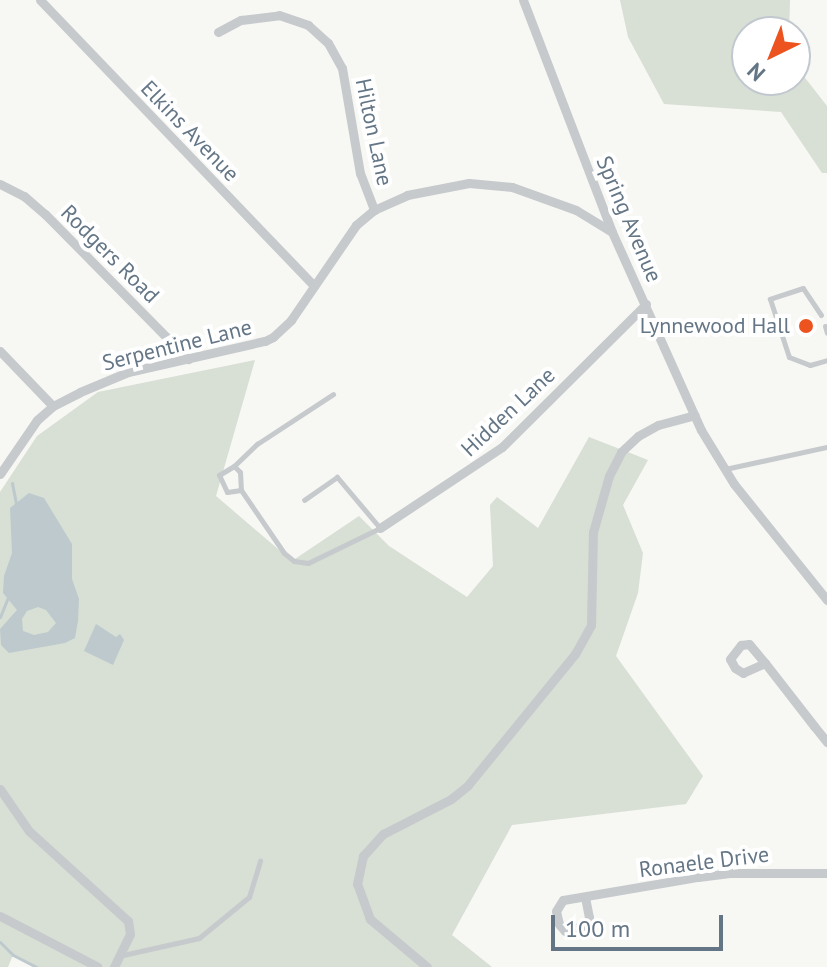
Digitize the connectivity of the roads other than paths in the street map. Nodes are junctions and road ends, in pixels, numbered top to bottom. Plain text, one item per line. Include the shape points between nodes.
1 (40, 0) edge
2 (523, 0) edge
3 (218, 32) dead end
4 (0, 184) edge
5 (374, 210) junction
6 (612, 232) junction
7 (314, 286) junction
8 (646, 304) junction
9 (821, 315) dead end
10 (825, 326) dead end
11 (827, 333) edge
12 (0, 351) edge
13 (188, 359) junction
14 (827, 360) edge
15 (333, 394) dead end
16 (53, 406) junction
17 (695, 415) junction
18 (827, 447) edge
19 (234, 466) junction
20 (724, 469) junction
21 (0, 474) edge
22 (241, 490) junction
23 (304, 500) dead end
24 (380, 528) junction
25 (827, 600) edge
26 (765, 663) dead end
27 (827, 742) edge
28 (0, 789) edge
29 (260, 861) dead end
30 (827, 873) edge
31 (585, 897) dead end
32 (0, 916) edge
33 (123, 955) junction
34 (98, 967) edge
35 (114, 967) edge
36 (427, 967) edge

1 - 7 street, Elkins Avenue
2 - 6 street, Spring Avenue
3 - 5 street, Hilton Lane via 241,20 279,15 302,22 324,38 342,68 360,173
4 - 13 street, Rodgers Road via 45,214
5 - 6 street, Serpentine Lane via 432,188 485,183 558,202
5 - 7 street, Serpentine Lane via 356,225
6 - 8 street, Spring Avenue
7 - 13 street, Serpentine Lane via 291,320 265,341
8 - 17 street, Spring Avenue
8 - 24 street, Hidden Lane via 502,447
9 - 14 lane via 803,288 770,299 789,357 810,365
10 - 11 lane
12 - 16 street
13 - 16 street, Serpentine Lane via 100,382
15 - 19 lane via 257,444
16 - 21 street, Serpentine Lane via 28,431
17 - 20 street, Spring Avenue
17 - 36 street via 658,425 621,452 593,532 591,625 575,654 468,785 383,834 363,856 357,884 370,919
18 - 20 lane
19 - 22 lane via 243,480
19 - 22 lane via 219,475 220,484 227,492
20 - 25 street, Spring Avenue
22 - 24 lane via 294,561 308,563
23 - 24 lane via 337,477
26 - 27 street
28 - 33 street via 29,831 128,921
29 - 33 lane via 249,897 199,938
30 - 31 street, Ronaele Drive via 732,873
32 - 34 street
33 - 35 street

